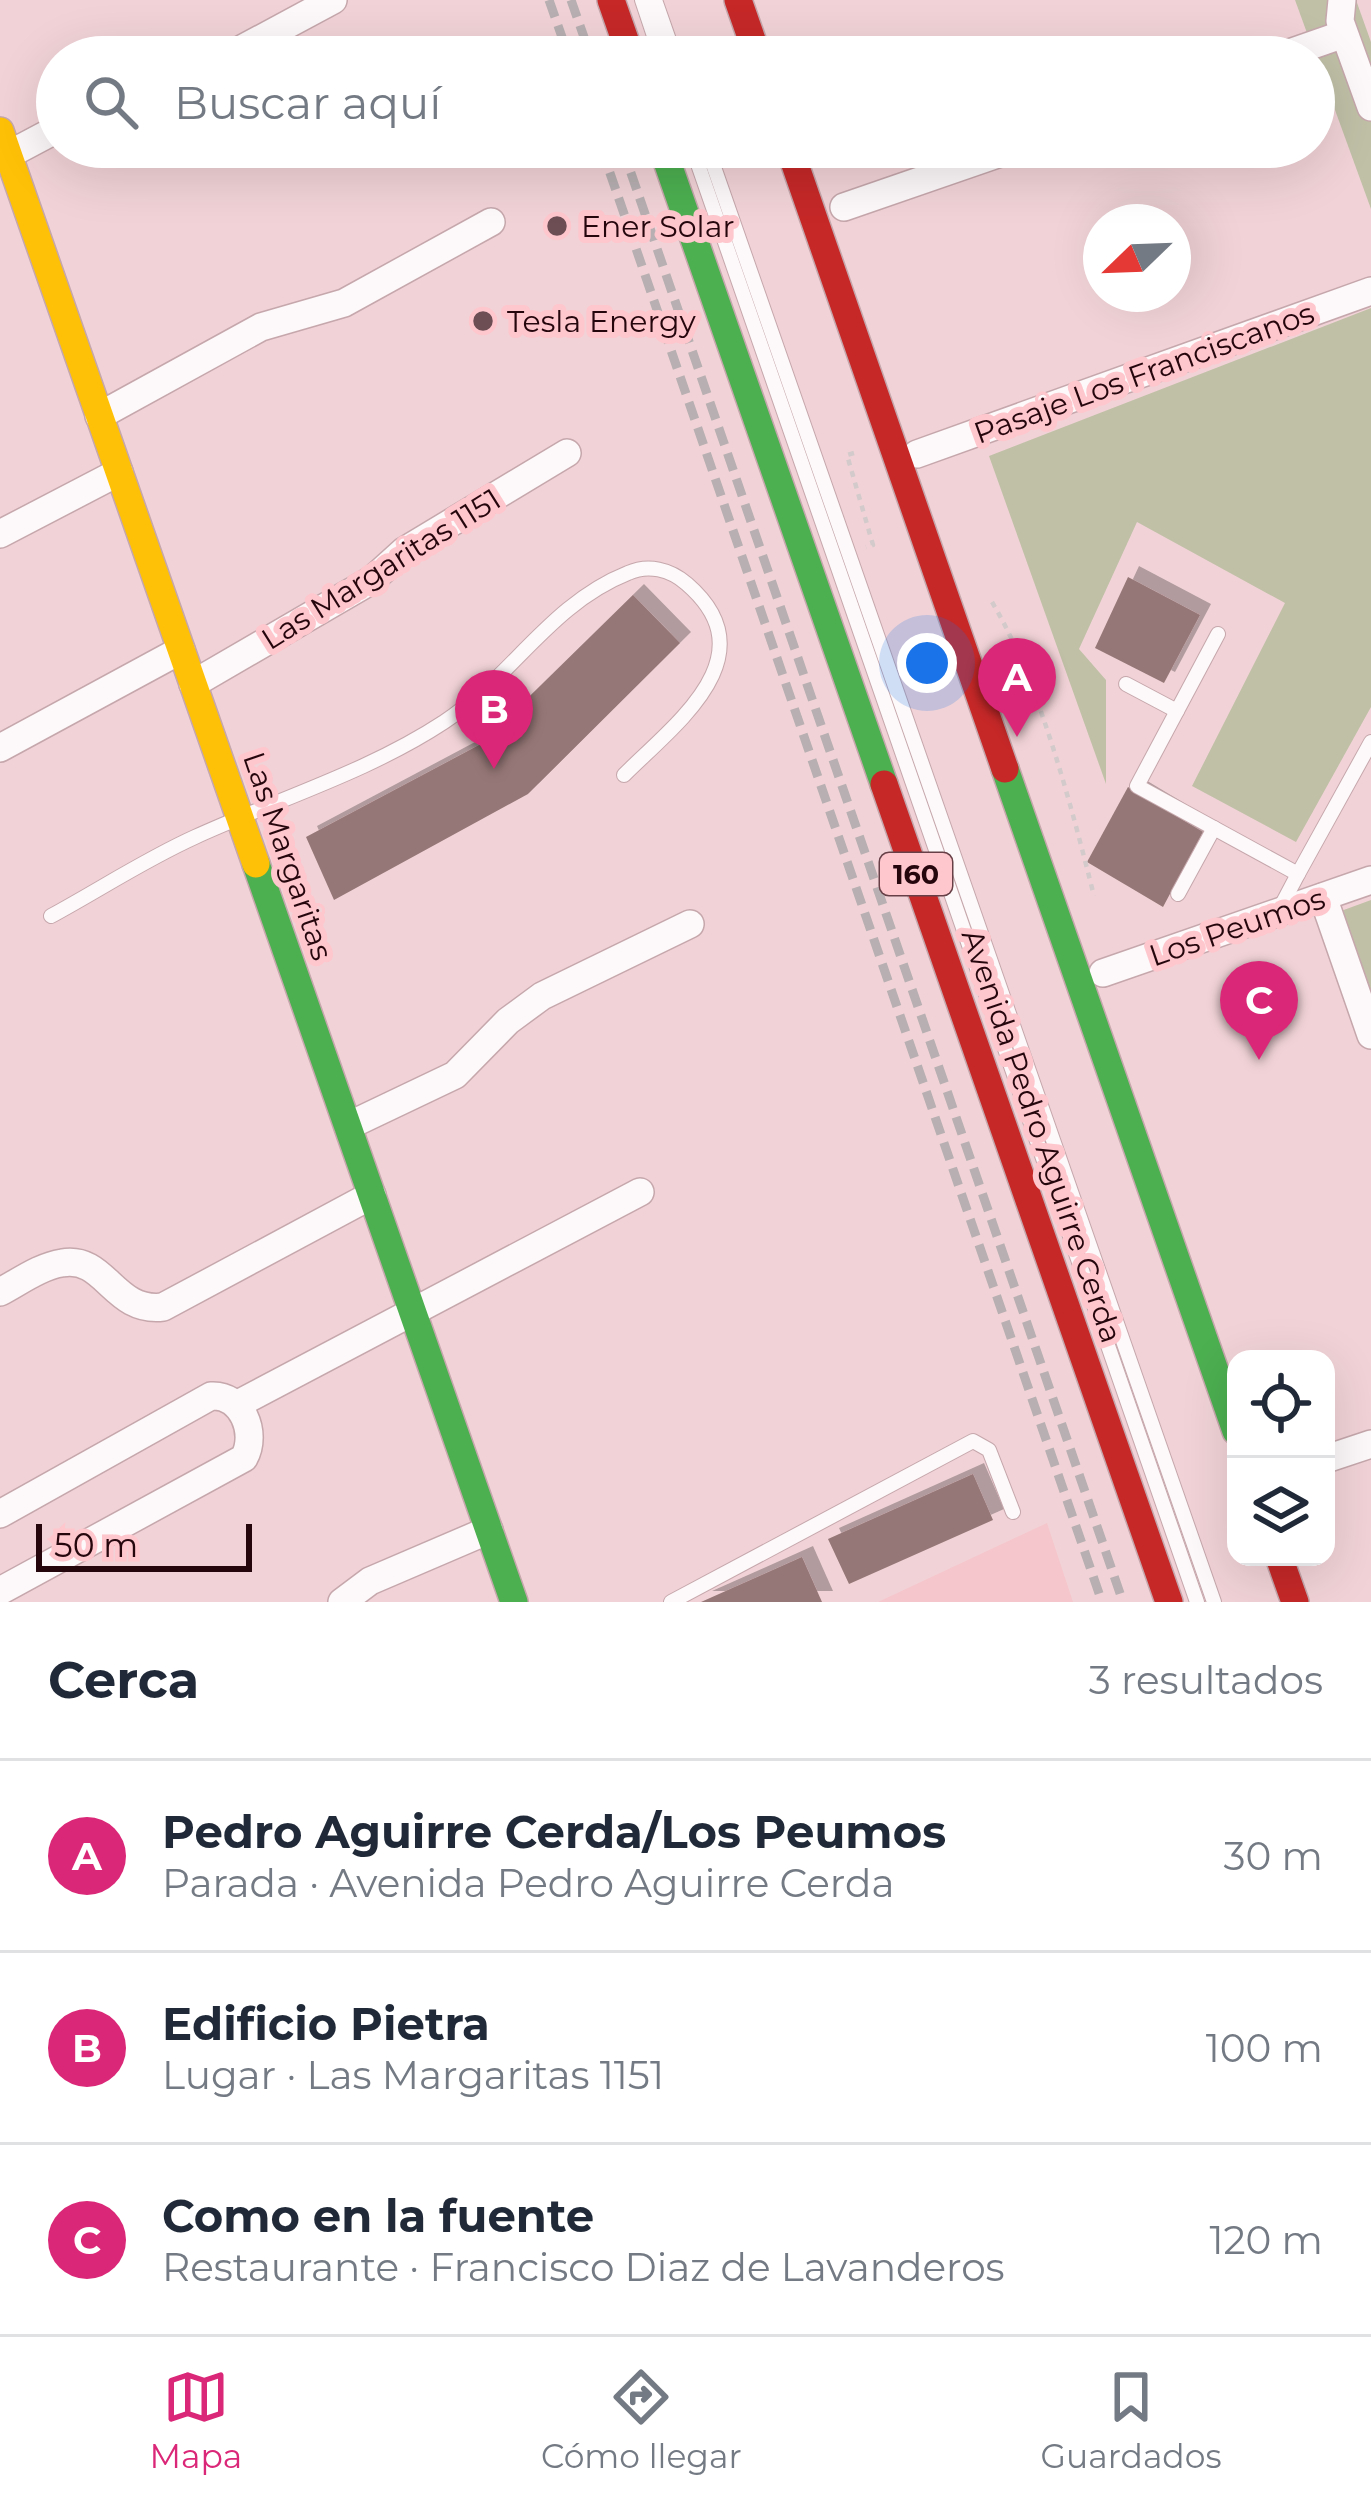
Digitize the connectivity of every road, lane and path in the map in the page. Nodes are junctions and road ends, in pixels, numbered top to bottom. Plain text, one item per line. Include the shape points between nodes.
1 (333, 0) edge
2 (611, 0) edge
3 (642, 0) edge
4 (655, 0) edge
5 (738, 0) edge
6 (1342, 0) edge
7 (1344, 34) junction
8 (266, 36) edge
9 (624, 36) edge
10 (654, 36) edge
11 (668, 36) edge
12 (751, 36) edge
13 (1335, 37) edge
14 (1371, 107) edge
15 (36, 135) edge
16 (4, 143) edge
17 (669, 168) edge
18 (699, 168) edge
19 (714, 168) edge
20 (797, 168) edge
21 (957, 168) edge
22 (11, 199) edge
23 (844, 207) dead end
24 (491, 222) dead end
25 (1371, 291) edge
26 (99, 416) junction
27 (567, 453) dead end
28 (917, 454) dead end
29 (119, 472) junction
30 (0, 534) edge
31 (1218, 634) dead end
32 (181, 650) junction
33 (193, 684) junction
34 (1126, 684) dead end
35 (1177, 711) junction
36 (1371, 742) edge
37 (0, 748) edge
38 (624, 775) dead end
39 (241, 820) junction
40 (1214, 827) junction
41 (1298, 874) junction
42 (1371, 880) edge
43 (1178, 894) dead end
44 (1323, 897) junction
45 (1276, 914) junction
46 (52, 916) dead end
47 (690, 924) dead end
48 (1103, 973) dead end
49 (1371, 1035) edge
50 (348, 1126) junction
51 (640, 1192) dead end
52 (372, 1195) junction
53 (0, 1292) edge
54 (414, 1315) junction
55 (238, 1404) junction
56 (1227, 1405) edge
57 (1371, 1444) edge
58 (1329, 1458) edge
59 (1012, 1512) dead end
60 (0, 1514) edge
61 (490, 1530) junction
62 (1283, 1566) edge
63 (0, 1591) edge
64 (342, 1602) edge
65 (514, 1602) edge
66 (671, 1602) edge
67 (1169, 1602) edge
68 (1197, 1602) edge
69 (1214, 1602) edge
70 (1295, 1602) edge

1 - 8 street
2 - 9 main road
3 - 10 lane
4 - 11 lane
5 - 12 main road
6 - 7 street
7 - 13 street
7 - 14 street
15 - 16 street
16 - 22 main road, Las Margaritas
17 - 67 main road, Avenida Pedro Aguirre Cerda / 160
18 - 68 lane
19 - 69 lane
20 - 56 main road
21 - 23 street
22 - 26 main road, Las Margaritas
24 - 26 street via 344,303 261,327
25 - 28 street, Pasaje Los Franciscanos
26 - 29 main road, Las Margaritas
27 - 33 street, Las Margaritas 1151
29 - 30 street
29 - 32 main road, Las Margaritas
31 - 35 lane
32 - 33 main road, Las Margaritas
32 - 37 street
33 - 39 main road, Las Margaritas
34 - 35 lane
35 - 40 lane via 1137,785
36 - 41 lane
38 - 39 lane via 713,682 720,655 706,606 684,581 657,569 624,574 578,601 446,721
39 - 46 lane
39 - 50 main road, Las Margaritas
40 - 41 lane
40 - 43 lane
41 - 45 lane
42 - 44 street, Los Peumos
44 - 45 street, Los Peumos
44 - 49 street
45 - 48 street, Los Peumos
47 - 50 street via 542,996 455,1075
50 - 52 main road, Las Margaritas
51 - 54 street
52 - 53 street via 164,1307 131,1304 93,1269 68,1262
52 - 54 main road, Las Margaritas
54 - 55 street
54 - 61 main road, Las Margaritas
55 - 60 street via 204,1399
55 - 63 street via 250,1436 244,1458
57 - 58 street
59 - 66 lane via 988,1450 967,1443
61 - 64 street via 370,1581
61 - 65 main road, Las Margaritas
62 - 70 main road

